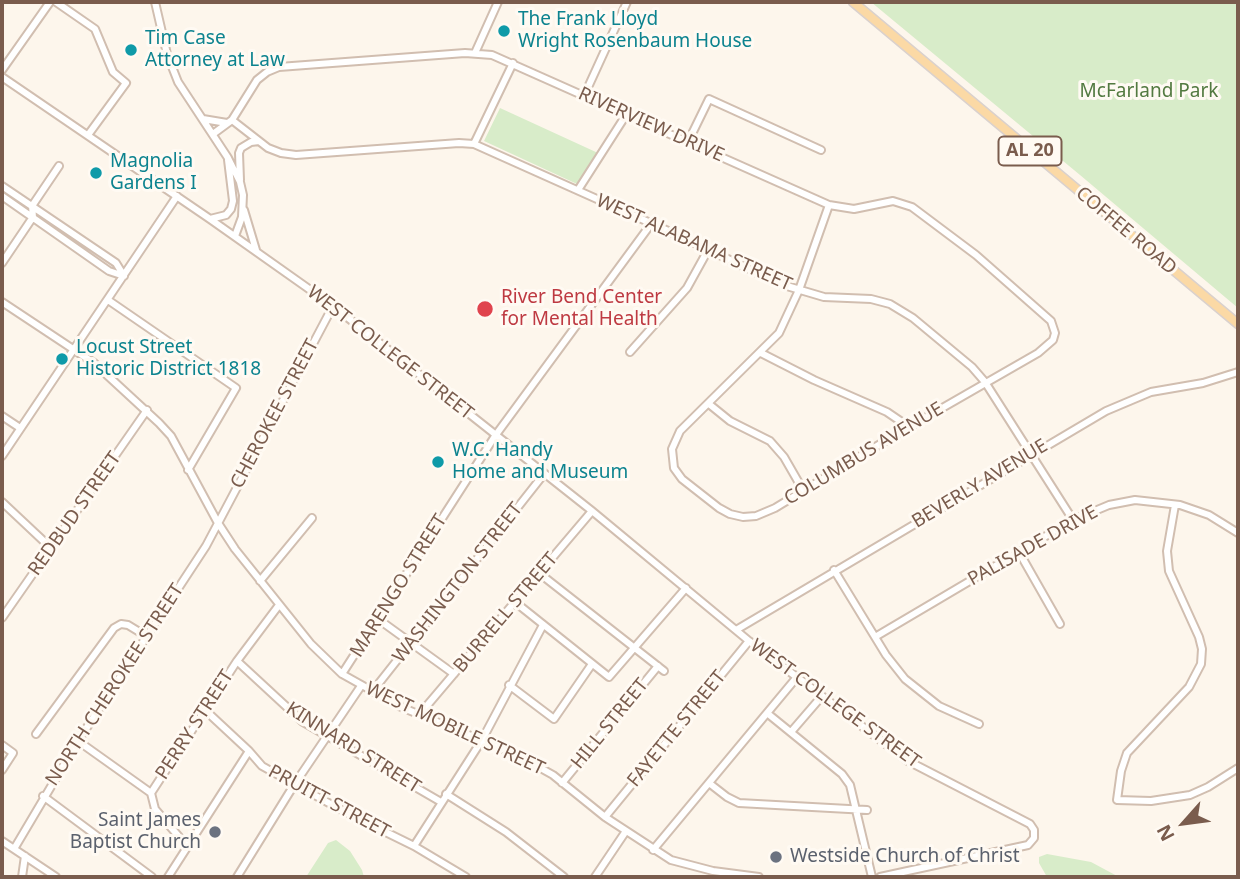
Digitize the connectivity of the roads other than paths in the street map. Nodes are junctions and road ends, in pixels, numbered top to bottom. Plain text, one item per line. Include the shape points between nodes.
1 (50, 2) edge
2 (56, 2) edge
3 (155, 2) edge
4 (498, 2) edge
5 (627, 2) edge
6 (853, 2) edge
7 (475, 53) junction
8 (513, 63) junction
9 (2, 71) edge
10 (2, 77) edge
11 (584, 96) junction
12 (626, 115) junction
13 (203, 119) junction
14 (230, 121) junction
15 (213, 134) junction
16 (88, 135) junction
17 (259, 141) junction
18 (688, 142) junction
19 (474, 144) junction
20 (821, 150) dead end
21 (228, 158) junction
22 (60, 166) dead end
23 (240, 182) junction
24 (2, 186) edge
25 (578, 190) junction
26 (2, 196) edge
27 (177, 196) junction
28 (829, 205) junction
29 (32, 206) junction
30 (243, 206) junction
31 (33, 217) junction
32 (210, 219) junction
33 (651, 225) junction
34 (235, 236) junction
35 (708, 250) junction
36 (257, 251) junction
37 (2, 263) edge
38 (124, 276) junction
39 (799, 290) junction
40 (108, 300) junction
41 (2, 302) edge
42 (333, 306) junction
43 (1053, 324) joint
44 (1238, 324) edge
45 (74, 348) junction
46 (629, 352) dead end
47 (761, 353) junction
48 (1238, 372) edge
49 (985, 382) junction
50 (709, 404) junction
51 (147, 410) junction
52 (2, 416) edge
53 (20, 428) junction
54 (909, 428) junction
55 (495, 436) junction
56 (1032, 453) junction
57 (2, 456) edge
58 (188, 470) junction
59 (544, 474) junction
60 (803, 490) junction
61 (2, 502) edge
62 (1175, 505) junction
63 (592, 511) junction
64 (312, 518) dead end
65 (1073, 520) junction
66 (218, 523) junction
67 (1238, 533) edge
68 (51, 548) junction
69 (1020, 552) junction
70 (834, 570) junction
71 (539, 573) junction
72 (260, 581) junction
73 (686, 588) junction
74 (514, 602) junction
75 (279, 605) junction
76 (2, 618) edge
77 (378, 619) junction
78 (1060, 624) dead end
79 (543, 625) junction
80 (736, 630) junction
81 (146, 636) junction
82 (875, 636) junction
83 (748, 641) junction
84 (412, 643) junction
85 (635, 648) junction
86 (237, 662) junction
87 (592, 664) junction
88 (342, 674) junction
89 (454, 674) junction
90 (797, 677) junction
91 (509, 685) junction
92 (360, 686) junction
93 (372, 692) junction
94 (822, 696) junction
95 (205, 710) junction
96 (767, 713) junction
97 (419, 715) junction
98 (979, 724) dead end
99 (791, 732) junction
100 (36, 734) dead end
101 (327, 737) junction
102 (482, 740) junction
103 (78, 741) junction
104 (2, 745) edge
105 (249, 751) junction
106 (1238, 768) edge
107 (2, 770) edge
108 (562, 783) junction
109 (709, 783) junction
110 (294, 785) junction
111 (151, 793) junction
112 (446, 794) junction
113 (43, 796) junction
114 (441, 802) junction
115 (867, 810) dead end
116 (858, 811) junction
117 (605, 817) junction
118 (625, 831) junction
119 (2, 841) edge
120 (187, 846) junction
121 (414, 846) junction
122 (14, 849) junction
123 (653, 850) junction
124 (25, 856) junction
125 (713, 874) edge
126 (22, 877) edge
127 (56, 877) edge
128 (152, 877) edge
129 (168, 877) edge
130 (237, 877) edge
131 (466, 877) edge
132 (564, 877) edge
133 (595, 877) edge
134 (760, 877) edge
135 (872, 877) edge
136 (880, 877) edge

1 - 9 street
2 - 16 street via 95,29 113,72 126,83
3 - 13 street via 172,69
4 - 7 street
5 - 11 street
6 - 44 main road, COFFEE ROAD / AL 20
7 - 8 street, RIVERVIEW DRIVE
7 - 14 street, RIVERVIEW DRIVE via 279,66 257,80
8 - 11 street, RIVERVIEW DRIVE
8 - 19 street
10 - 16 street, WEST COLLEGE STREET
11 - 12 street, RIVERVIEW DRIVE
12 - 18 street, RIVERVIEW DRIVE
12 - 25 street
13 - 14 street
13 - 15 street
14 - 15 street, RIVERVIEW DRIVE
14 - 17 street, WEST ALABAMA STREET
15 - 21 street
16 - 27 street, WEST COLLEGE STREET
17 - 19 street, WEST ALABAMA STREET via 274,151 296,155
17 - 23 street via 241,148
18 - 20 street via 709,99
18 - 28 street, RIVERVIEW DRIVE
19 - 25 street, WEST ALABAMA STREET
21 - 23 street
21 - 32 street via 231,209
22 - 29 street
23 - 30 street
24 - 29 street
25 - 33 street, WEST ALABAMA STREET
26 - 31 street
27 - 32 street, WEST COLLEGE STREET
27 - 38 street
28 - 39 street
28 - 43 street, RIVERVIEW DRIVE via 854,209 893,201 912,207 976,255
29 - 31 street
29 - 38 street via 116,263
30 - 34 street
30 - 36 street
31 - 37 street
31 - 38 street via 109,271
32 - 34 street, WEST COLLEGE STREET
33 - 35 street, WEST ALABAMA STREET
33 - 55 street, MARENGO STREET
34 - 36 street, WEST COLLEGE STREET
35 - 39 street, WEST ALABAMA STREET
35 - 46 street via 687,288
36 - 42 street, WEST COLLEGE STREET
38 - 40 street
39 - 47 street via 779,333
39 - 49 street, WEST ALABAMA STREET via 824,298 890,304 913,318
40 - 45 street
40 - 58 street via 236,388
41 - 45 street, WEST MOBILE STREET
42 - 55 street, WEST COLLEGE STREET
42 - 66 street, CHEROKEE STREET
43 - 49 street, COLUMBUS AVENUE via 1055,333 1049,345
45 - 51 street, WEST MOBILE STREET
45 - 53 street
47 - 50 street
47 - 54 street via 887,412
48 - 56 street, BEVERLY AVENUE via 1132,399
49 - 54 street, COLUMBUS AVENUE
49 - 56 street, WEST ALABAMA STREET
50 - 60 street via 730,421 770,441
50 - 60 street, COLUMBUS AVENUE via 680,431 674,443 671,456 682,479 737,516 763,514
51 - 58 street, WEST MOBILE STREET via 171,436
51 - 68 street, REDBUD STREET
52 - 53 street
53 - 57 street
54 - 60 street, COLUMBUS AVENUE
55 - 59 street, WEST COLLEGE STREET
55 - 77 street, MARENGO STREET
56 - 65 street, WEST ALABAMA STREET
56 - 70 street, BEVERLY AVENUE
58 - 66 street, WEST MOBILE STREET
59 - 63 street, WEST COLLEGE STREET
59 - 84 street, WASHINGTON STREET
61 - 68 street
62 - 65 street, PALISADE DRIVE via 1123,502
62 - 67 street, PALISADE DRIVE via 1209,515
62 - 106 street via 1168,571 1199,637 1201,664 1189,687 1127,753 1117,800 1151,801 1190,794
63 - 71 street, BURRELL STREET
63 - 73 street, WEST COLLEGE STREET
64 - 72 street
65 - 69 street, PALISADE DRIVE
66 - 72 street, WEST MOBILE STREET
66 - 81 street, NORTH CHEROKEE STREET
68 - 76 street, REDBUD STREET
69 - 78 street
69 - 82 street, PALISADE DRIVE
70 - 80 street, BEVERLY AVENUE
70 - 82 street
71 - 74 street, BURRELL STREET
71 - 85 street
72 - 75 street, WEST MOBILE STREET
73 - 80 street, WEST COLLEGE STREET
73 - 85 street
74 - 79 street
74 - 89 street, BURRELL STREET
75 - 86 street, PERRY STREET
75 - 88 street, WEST MOBILE STREET
77 - 84 street
77 - 88 street, MARENGO STREET
79 - 87 street
79 - 91 street
80 - 83 street, WEST COLLEGE STREET
81 - 100 street via 128,625 114,628
81 - 103 street, NORTH CHEROKEE STREET
82 - 98 street via 912,685 939,706
83 - 90 street, WEST COLLEGE STREET
83 - 117 street, FAYETTE STREET
84 - 89 street
84 - 93 street, WASHINGTON STREET
85 - 87 street via 609,677
85 - 108 street, HILL STREET via 661,668
86 - 95 street, PERRY STREET
86 - 101 street, KINNARD STREET via 292,714
87 - 91 street via 554,719
88 - 92 street, WEST MOBILE STREET
89 - 97 street, BURRELL STREET
90 - 94 street, WEST COLLEGE STREET
90 - 96 street
91 - 102 street
92 - 93 street, WEST MOBILE STREET
92 - 101 street
93 - 97 street, WEST MOBILE STREET
94 - 99 street
94 - 136 street, WEST COLLEGE STREET via 908,761 1034,830 1028,845
95 - 105 street, PRUITT STREET
95 - 111 street, PERRY STREET
96 - 99 street
96 - 109 street
97 - 102 street, WEST MOBILE STREET
99 - 116 street via 842,774
101 - 110 street
101 - 114 street, KINNARD STREET
102 - 108 street, WEST MOBILE STREET
102 - 112 street
103 - 111 street
103 - 113 street, NORTH CHEROKEE STREET
104 - 107 street via 13,753
105 - 110 street, PRUITT STREET via 262,766
105 - 120 street
108 - 117 street, WEST MOBILE STREET
109 - 116 street via 739,803
109 - 123 street
110 - 121 street, PRUITT STREET
110 - 130 street
111 - 120 street, PERRY STREET via 155,809
112 - 114 street
112 - 132 street, KINNARD STREET
113 - 122 street, NORTH CHEROKEE STREET
113 - 128 street
114 - 121 street
115 - 116 street
116 - 135 street
117 - 118 street, WEST MOBILE STREET
118 - 123 street, WEST MOBILE STREET
118 - 133 street
119 - 122 street
120 - 129 street
121 - 131 street, PRUITT STREET
122 - 124 street
123 - 125 street, WEST MOBILE STREET
124 - 126 street
124 - 127 street
125 - 134 street, WEST MOBILE STREET

